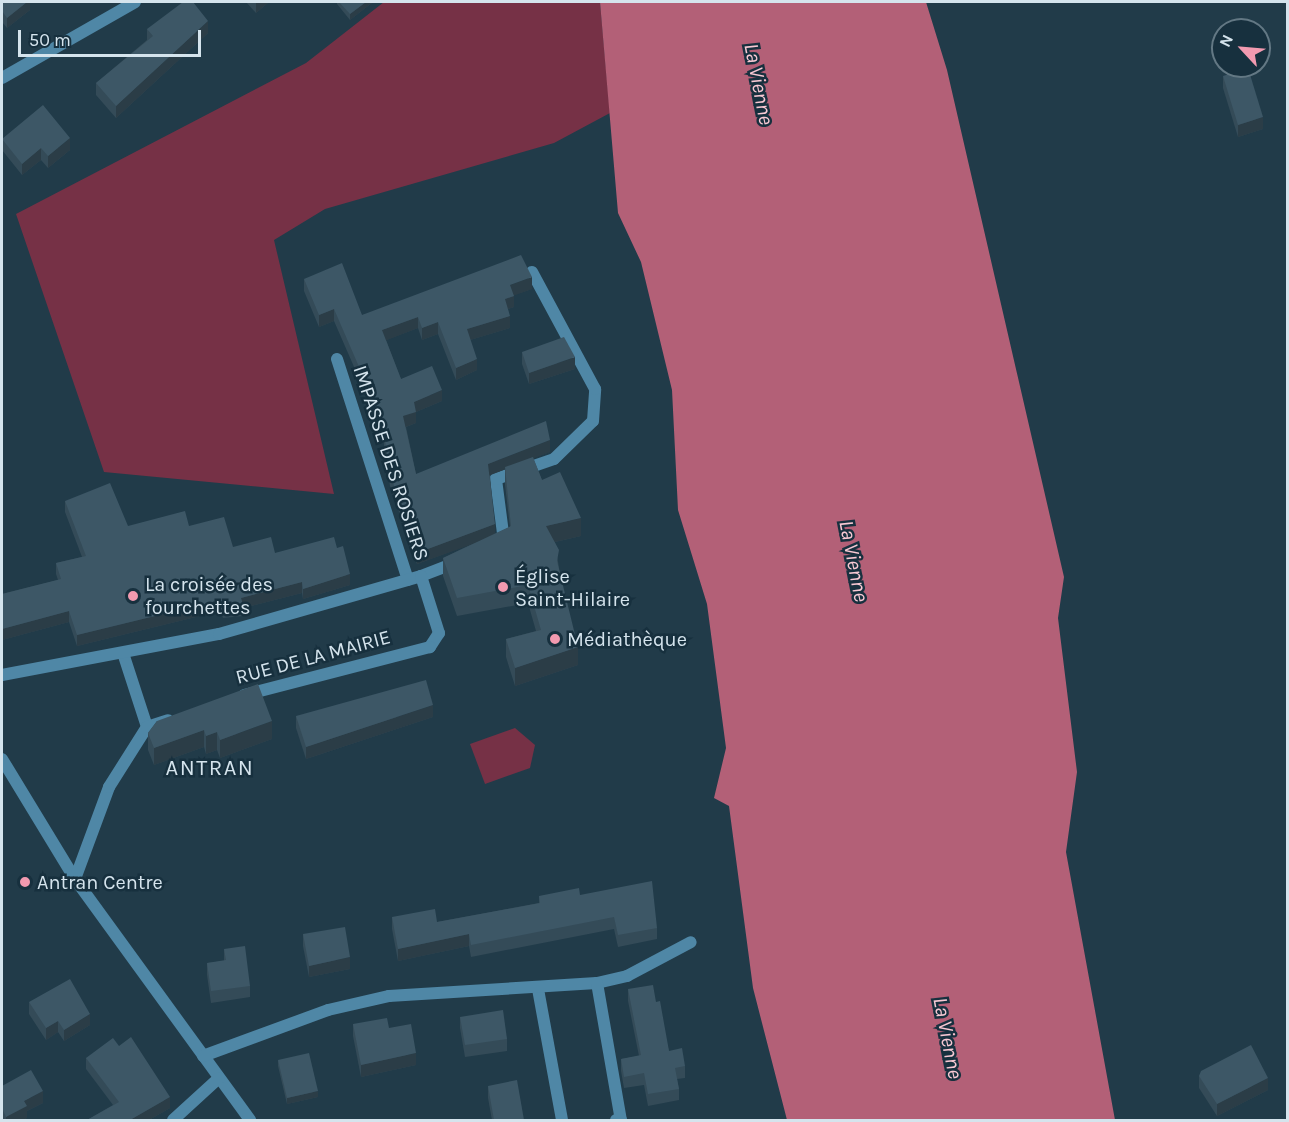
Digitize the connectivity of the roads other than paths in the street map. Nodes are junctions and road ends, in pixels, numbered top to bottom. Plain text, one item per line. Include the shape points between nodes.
1 (135, 2) edge
2 (2, 78) edge
3 (532, 272) edge
4 (337, 359) dead end
5 (487, 549) edge
6 (470, 558) edge
7 (421, 576) junction
8 (408, 580) junction
9 (123, 653) junction
10 (2, 675) edge
11 (236, 698) edge
12 (180, 716) edge
13 (147, 727) junction
14 (2, 759) edge
15 (75, 879) junction
16 (691, 942) dead end
17 (597, 983) junction
18 (538, 989) junction
19 (203, 1056) junction
20 (219, 1078) junction
21 (173, 1120) edge
22 (250, 1120) edge
23 (562, 1120) edge
24 (616, 1120) edge

1 - 2 street
3 - 5 street via 596,389 593,421 554,459 496,479 504,541
4 - 8 street, IMPASSE DES ROSIERS
6 - 7 street
7 - 8 street
7 - 11 street, RUE DE LA MAIRIE via 439,633 430,647 285,682
8 - 9 street via 219,634
9 - 10 street
9 - 13 street
12 - 13 street
13 - 15 street via 109,787
14 - 15 street
15 - 19 street
16 - 17 street via 627,976
17 - 18 street
17 - 24 street via 621,1120
18 - 19 street via 389,996 328,1010
18 - 23 street
19 - 20 street
20 - 21 street
20 - 22 street

